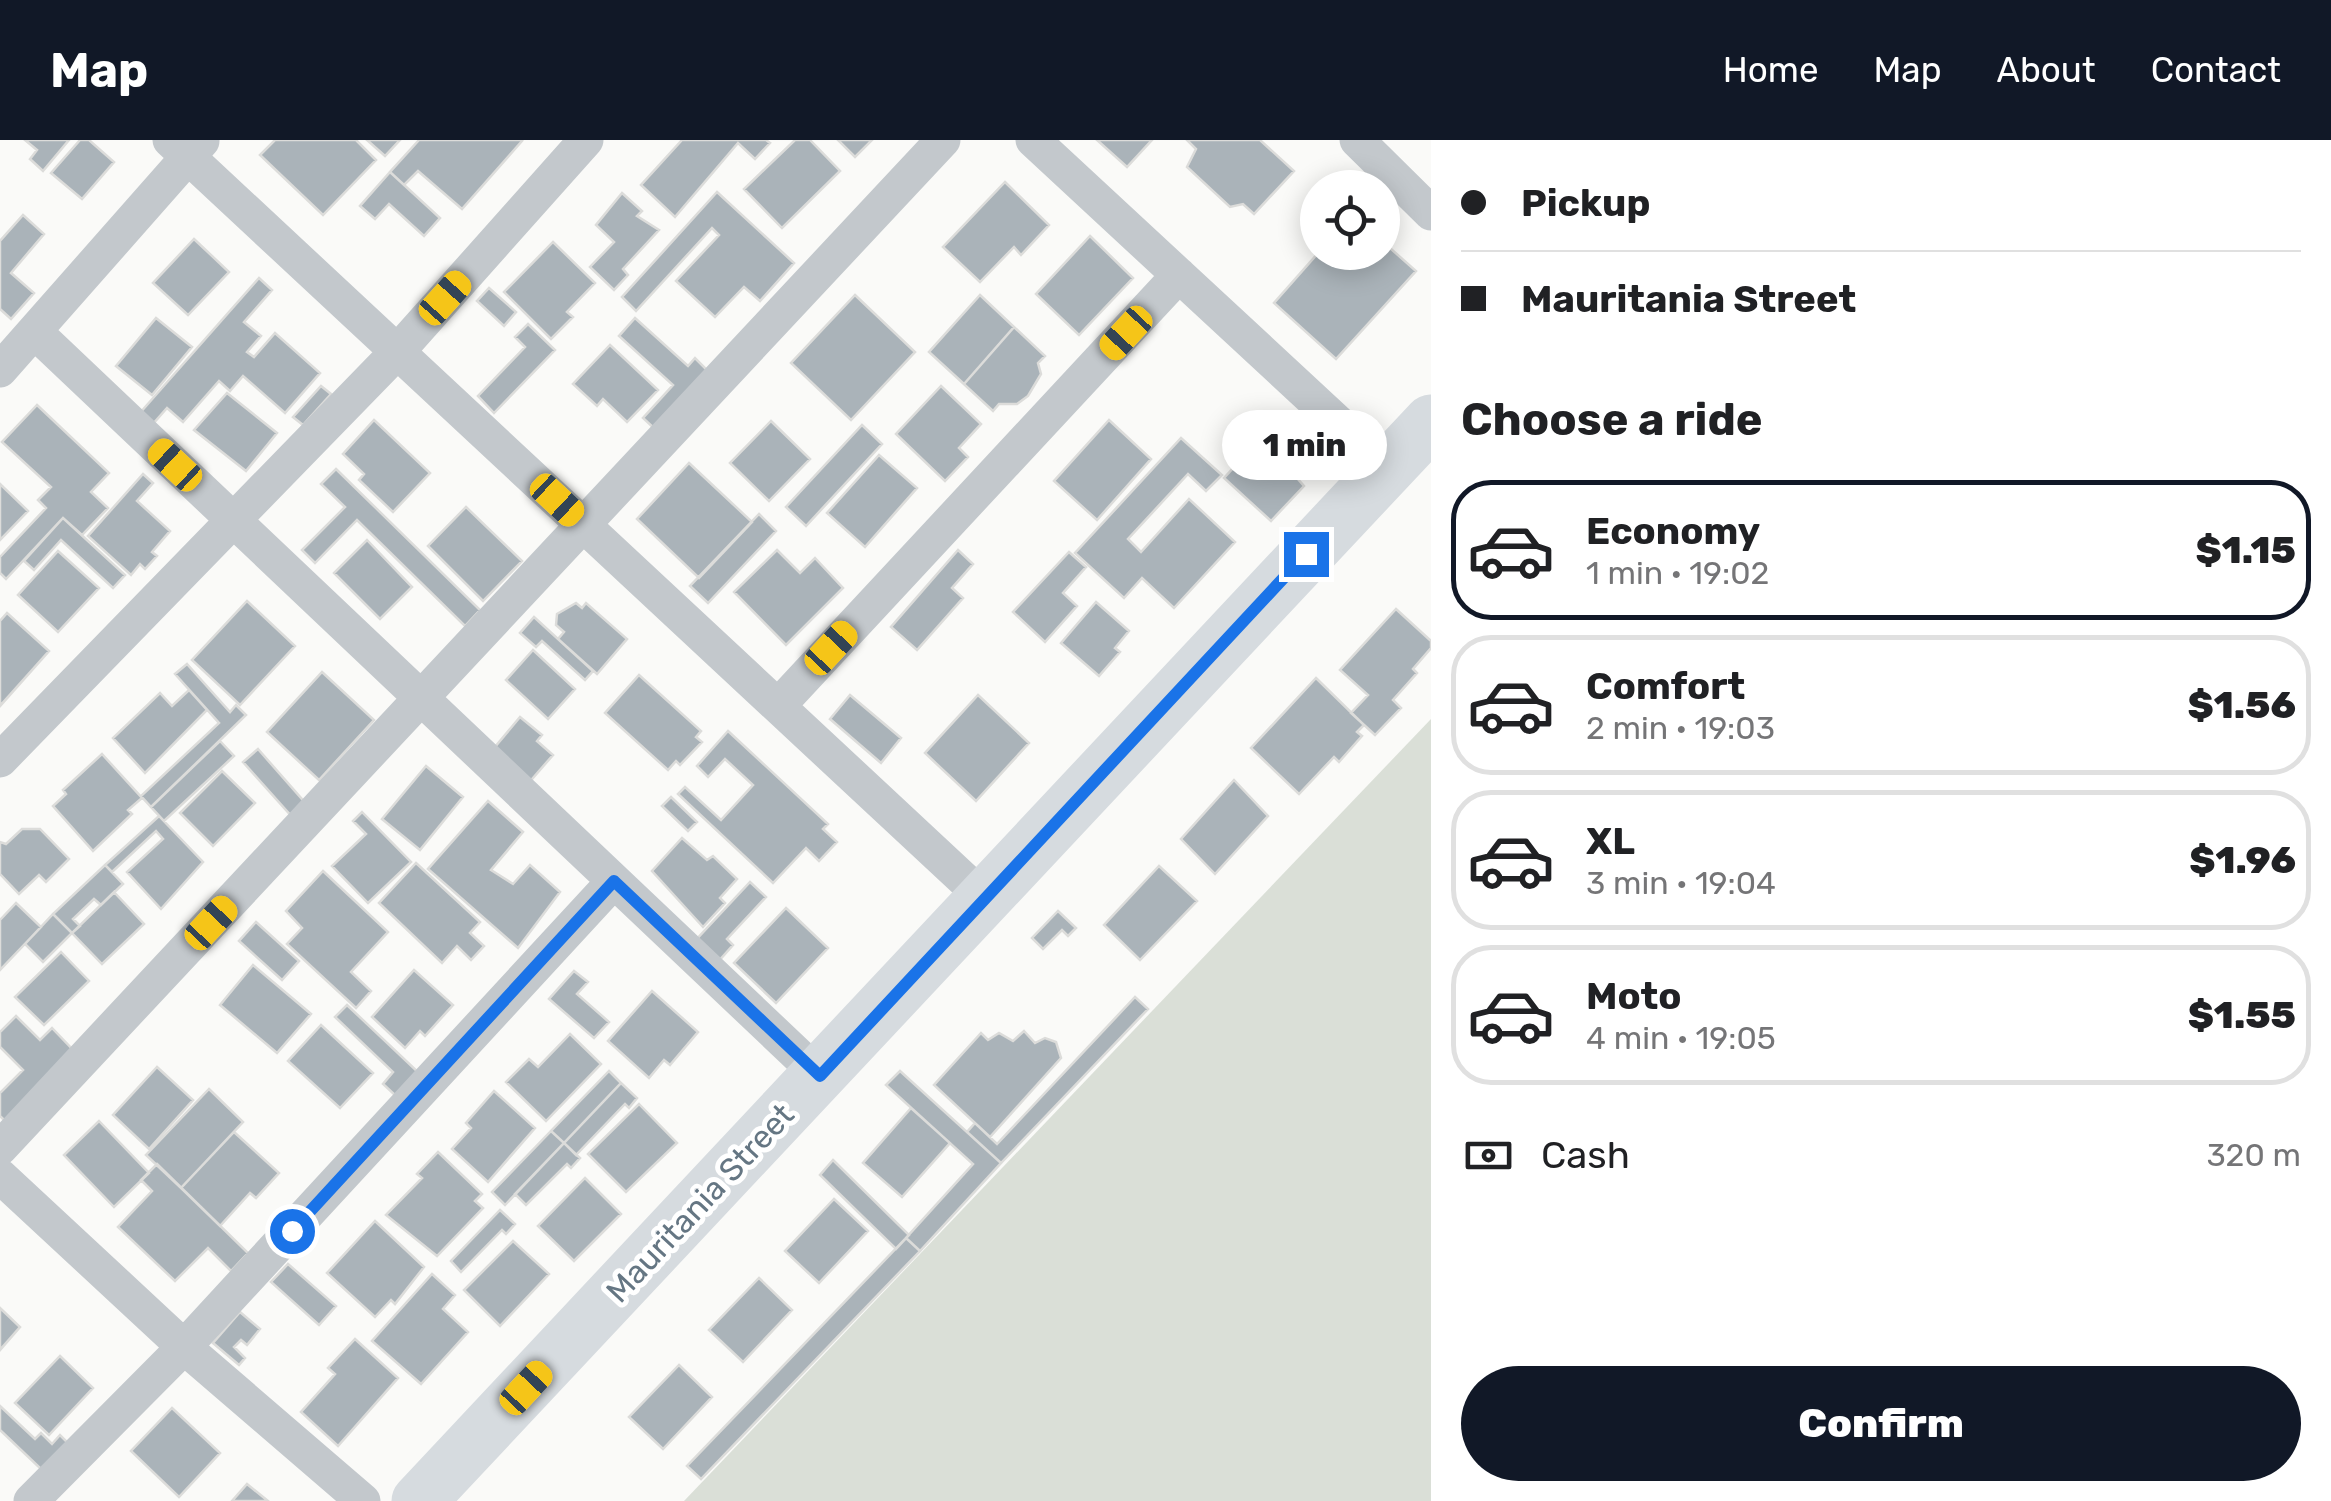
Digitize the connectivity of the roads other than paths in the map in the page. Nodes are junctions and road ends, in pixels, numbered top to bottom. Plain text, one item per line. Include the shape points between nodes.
1 (586, 140) edge
2 (943, 140) edge
3 (1032, 140) edge
4 (1357, 140) edge
5 (187, 145) edge
6 (1431, 212) edge
7 (1179, 276) junction
8 (35, 332) junction
9 (398, 351) junction
10 (0, 370) edge
11 (1431, 422) edge
12 (1387, 468) junction
13 (231, 518) junction
14 (584, 524) junction
15 (421, 698) junction
16 (778, 706) junction
17 (0, 760) edge
18 (614, 881) junction
19 (986, 900) junction
20 (820, 1076) junction
21 (0, 1148) edge
22 (0, 1176) edge
23 (184, 1347) junction
24 (31, 1501) edge
25 (362, 1501) edge
26 (419, 1501) edge

1 - 9 street
2 - 14 street
3 - 7 street
4 - 6 street
5 - 8 street
5 - 9 street
7 - 12 street
7 - 16 street
8 - 10 street
8 - 13 street
9 - 13 street
9 - 14 street
11 - 12 main road, Mauritania Street
12 - 19 main road, Mauritania Street
13 - 15 street
13 - 17 street
14 - 15 street
14 - 16 street
15 - 18 street
15 - 21 street
16 - 19 street
18 - 20 street
18 - 23 street
19 - 20 main road, Mauritania Street
20 - 26 main road, Mauritania Street
22 - 23 street
23 - 24 street
23 - 25 street

